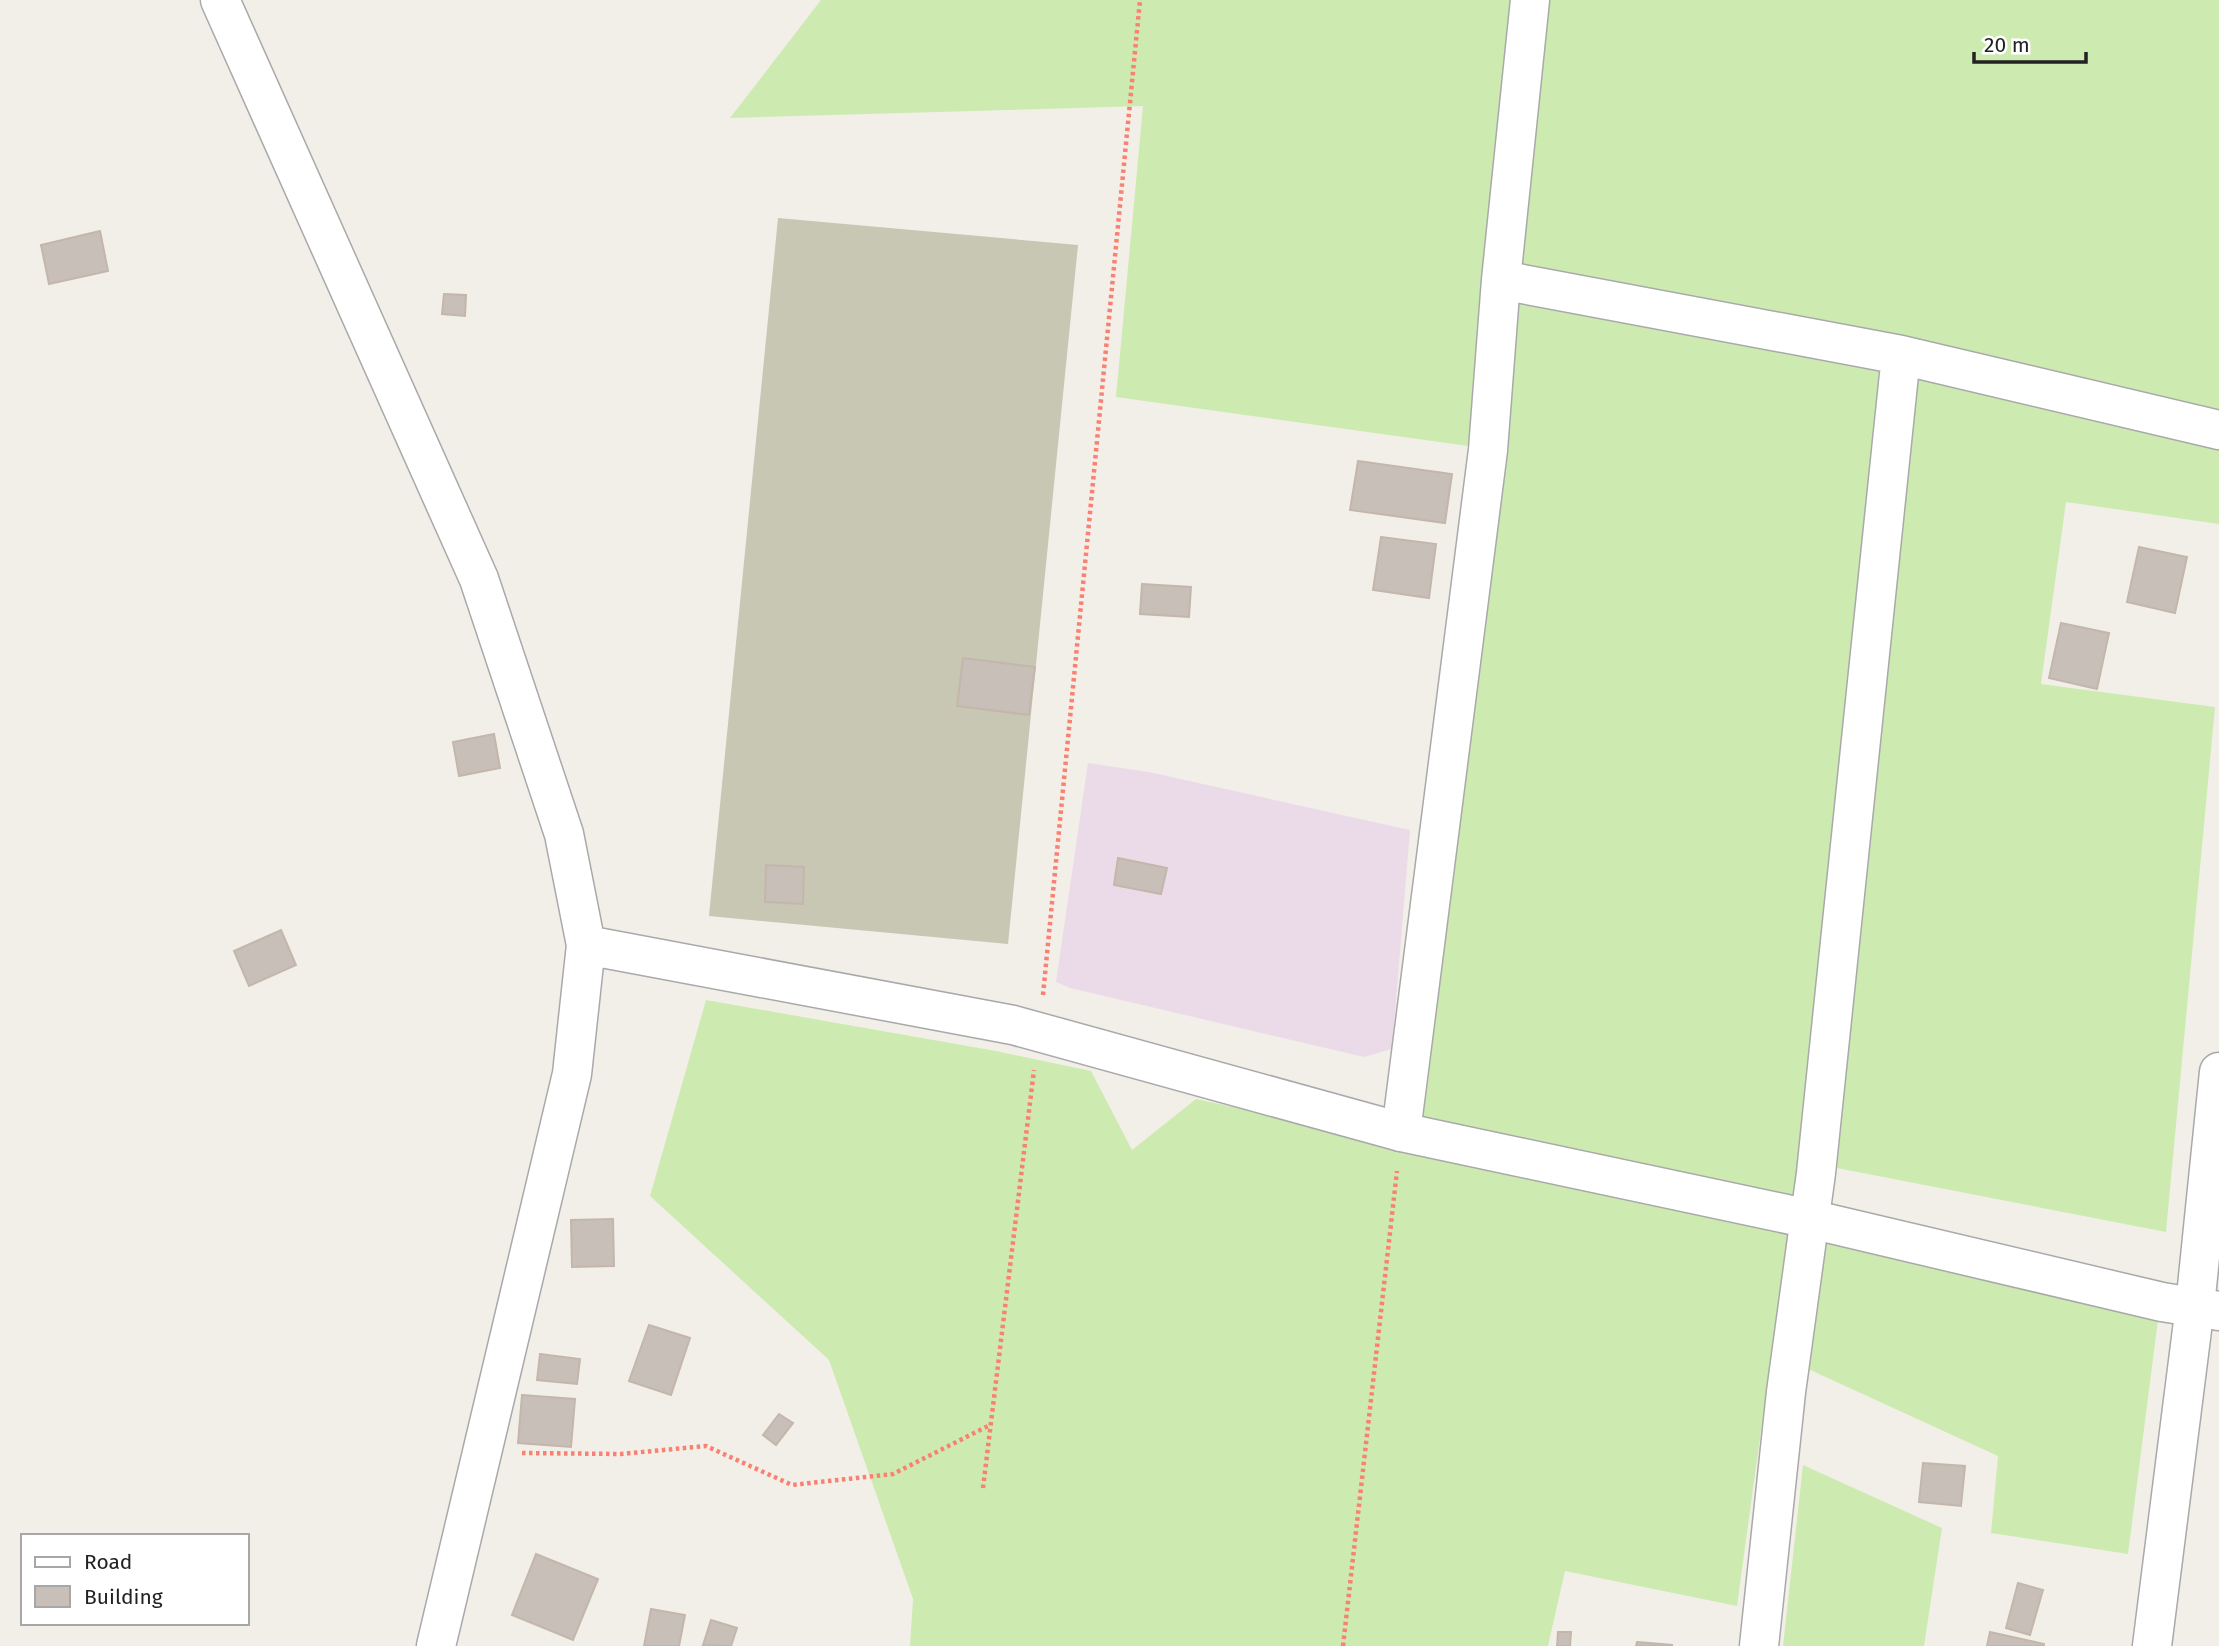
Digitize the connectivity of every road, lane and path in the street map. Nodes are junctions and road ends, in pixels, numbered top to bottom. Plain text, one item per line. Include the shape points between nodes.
1 (219, 0) edge
2 (1140, 0) edge
3 (1530, 0) edge
4 (1501, 280) junction
5 (1901, 355) junction
6 (2219, 430) edge
7 (586, 945) junction
8 (1039, 1032) junction
9 (2219, 1072) edge
10 (1401, 1132) junction
11 (1810, 1220) junction
12 (2207, 1309) edge
13 (990, 1425) junction
14 (482, 1453) junction
15 (983, 1488) dead end
16 (436, 1646) edge
17 (1343, 1646) edge
18 (1759, 1646) edge
19 (2152, 1646) edge

1 - 7 street via 479,579 564,834
2 - 8 path
3 - 4 street
4 - 5 street
4 - 10 street via 1486,464
5 - 6 street
5 - 11 street
7 - 8 street
7 - 14 street via 572,1074
8 - 10 street
8 - 13 path
9 - 12 street
10 - 11 street
10 - 17 path
11 - 12 street
11 - 18 street
12 - 19 street
13 - 14 path via 893,1474 792,1485 706,1446 621,1454
13 - 15 path
14 - 16 street

